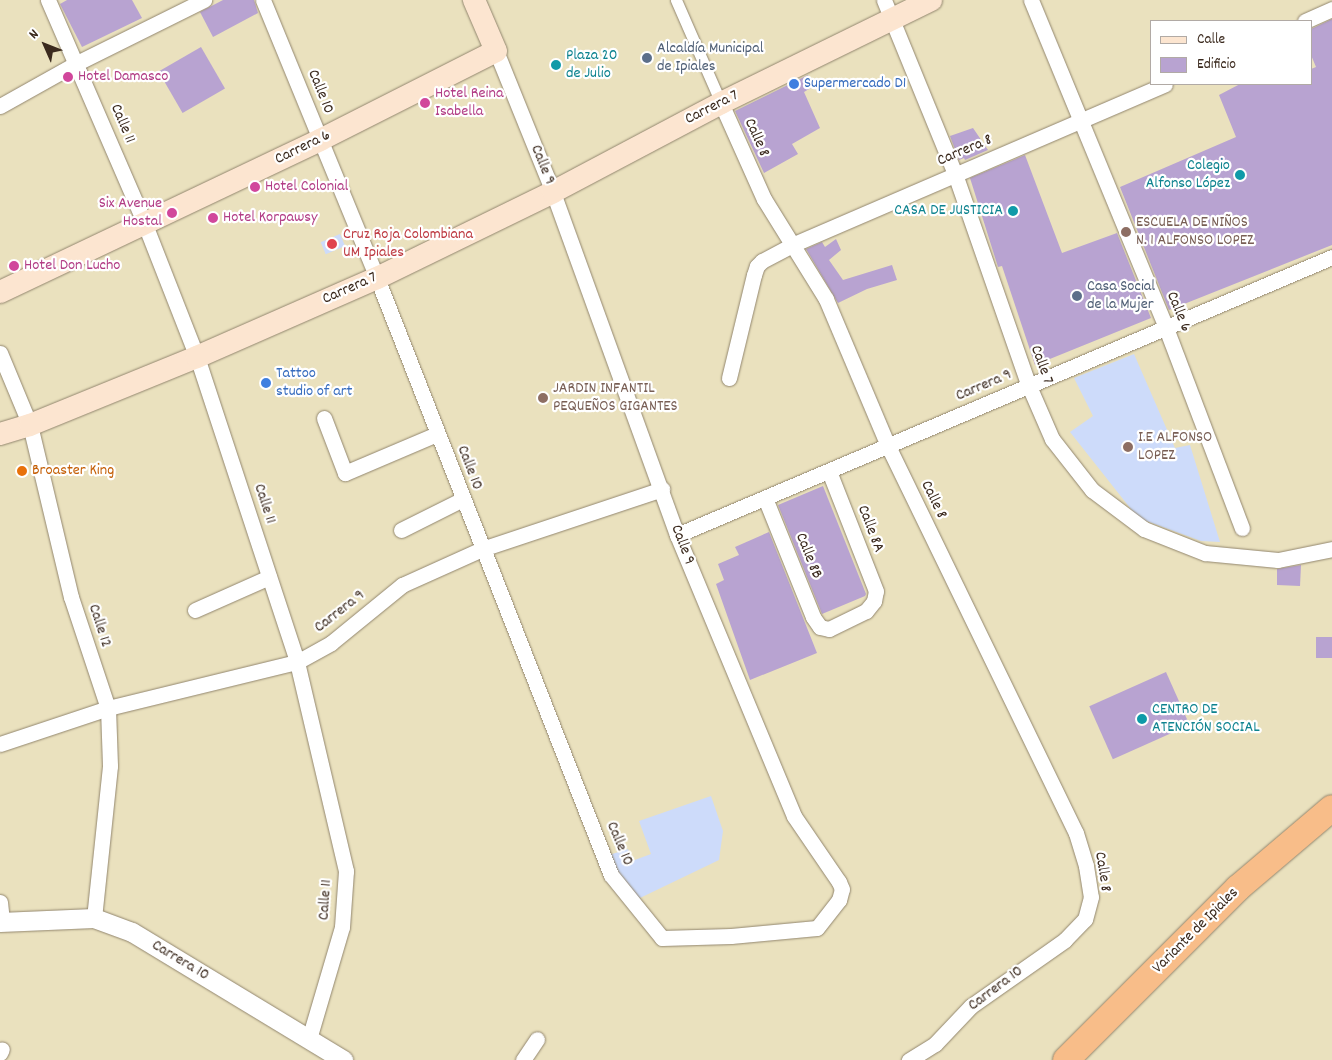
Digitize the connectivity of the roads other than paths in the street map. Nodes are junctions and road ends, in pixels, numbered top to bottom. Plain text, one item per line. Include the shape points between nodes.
1 (48, 0) edge
2 (204, 0) edge
3 (263, 0) edge
4 (474, 0) edge
5 (676, 0) edge
6 (931, 0) edge
7 (1031, 0) edge
8 (888, 9) edge
9 (1332, 9) edge
10 (1307, 20) edge
11 (496, 51) junction
12 (77, 64) junction
13 (1162, 85) edge
14 (721, 103) junction
15 (0, 106) edge
16 (1081, 121) junction
17 (320, 140) junction
18 (955, 174) junction
19 (553, 192) junction
20 (144, 222) junction
21 (786, 248) junction
22 (1332, 257) edge
23 (377, 278) junction
24 (0, 292) edge
25 (1166, 328) junction
26 (0, 353) edge
27 (197, 357) junction
28 (729, 378) dead end
29 (1029, 386) junction
30 (324, 418) dead end
31 (30, 424) junction
32 (0, 434) edge
33 (437, 434) junction
34 (888, 446) junction
35 (829, 471) junction
36 (662, 489) junction
37 (766, 498) junction
38 (463, 499) junction
39 (1242, 528) dead end
40 (401, 530) dead end
41 (677, 535) junction
42 (482, 548) junction
43 (1332, 549) edge
44 (269, 577) junction
45 (195, 610) dead end
46 (820, 627) joint
47 (297, 662) junction
48 (108, 708) junction
49 (0, 744) edge
50 (1332, 808) edge
51 (0, 902) edge
52 (94, 918) junction
53 (1085, 919) joint
54 (1, 922) edge
55 (662, 938) joint
56 (310, 1039) junction
57 (537, 1039) dead end
58 (343, 1060) edge
59 (523, 1060) edge
60 (909, 1060) edge
61 (1066, 1060) edge

1 - 12 street, Calle 11
2 - 12 street
3 - 17 street, Calle 10
4 - 11 main road, Calle 9
5 - 14 street
6 - 8 main road, Carrera 7
7 - 16 street, Calle 6
8 - 14 main road, Carrera 7
8 - 18 street, Calle 7
9 - 10 street
11 - 17 main road, Carrera 6
11 - 19 street, Calle 9
12 - 15 street
12 - 20 street, Calle 11
13 - 16 street, Carrera 8
14 - 19 main road, Carrera 7
14 - 21 street, Calle 8
16 - 18 street, Carrera 8
16 - 25 street, Calle 6
17 - 20 main road, Carrera 6
17 - 23 street, Calle 10
18 - 21 street, Carrera 8
18 - 29 street, Calle 7
19 - 23 main road, Carrera 7
19 - 36 street, Calle 9
20 - 24 main road, Carrera 6
20 - 27 street, Calle 11
21 - 28 street, Carrera 8 via 757,266
21 - 34 street, Calle 8 via 826,299
22 - 25 street, Carrera 9
23 - 27 main road, Carrera 7
23 - 33 street, Calle 10
25 - 29 street, Carrera 9
25 - 39 street, Calle 6
26 - 31 street, Calle 12
27 - 31 main road, Carrera 7
27 - 44 street, Calle 11
29 - 34 street, Carrera 9
29 - 43 street, Calle 7 via 1052,439 1092,490 1144,529 1204,553 1278,560
30 - 33 street via 345,472
31 - 32 main road, Carrera 7
31 - 48 street, Calle 12 via 70,597
33 - 38 street, Calle 10
34 - 35 street, Carrera 9
34 - 53 street, Calle 8 via 1076,833 1091,897
35 - 37 street, Carrera 9
35 - 46 street, Calle 8A via 876,591 874,601 866,611 829,629
36 - 41 street, Calle 9
36 - 42 street, Carrera 9
37 - 41 street, Carrera 9
37 - 46 street, Calle 8B via 813,617
38 - 40 street
38 - 42 street, Calle 10
41 - 55 street, Calle 9 via 794,816 842,890 839,900 817,928
42 - 47 street, Carrera 9 via 402,585 331,644
42 - 55 street, Calle 10 via 611,874
44 - 45 street
44 - 47 street, Calle 11
47 - 48 street, Carrera 9
47 - 56 street, Calle 11 via 346,871 342,927
48 - 49 street, Carrera 9
48 - 52 street, Calle 12 via 110,766
50 - 61 highway, Variante de Ipiales via 1238,888
51 - 54 street
52 - 54 street, Carrera 10
52 - 56 street, Carrera 10 via 132,932
53 - 60 street, Carrera 10 via 1065,940 971,1006 934,1044
56 - 58 street, Carrera 10
57 - 59 street

